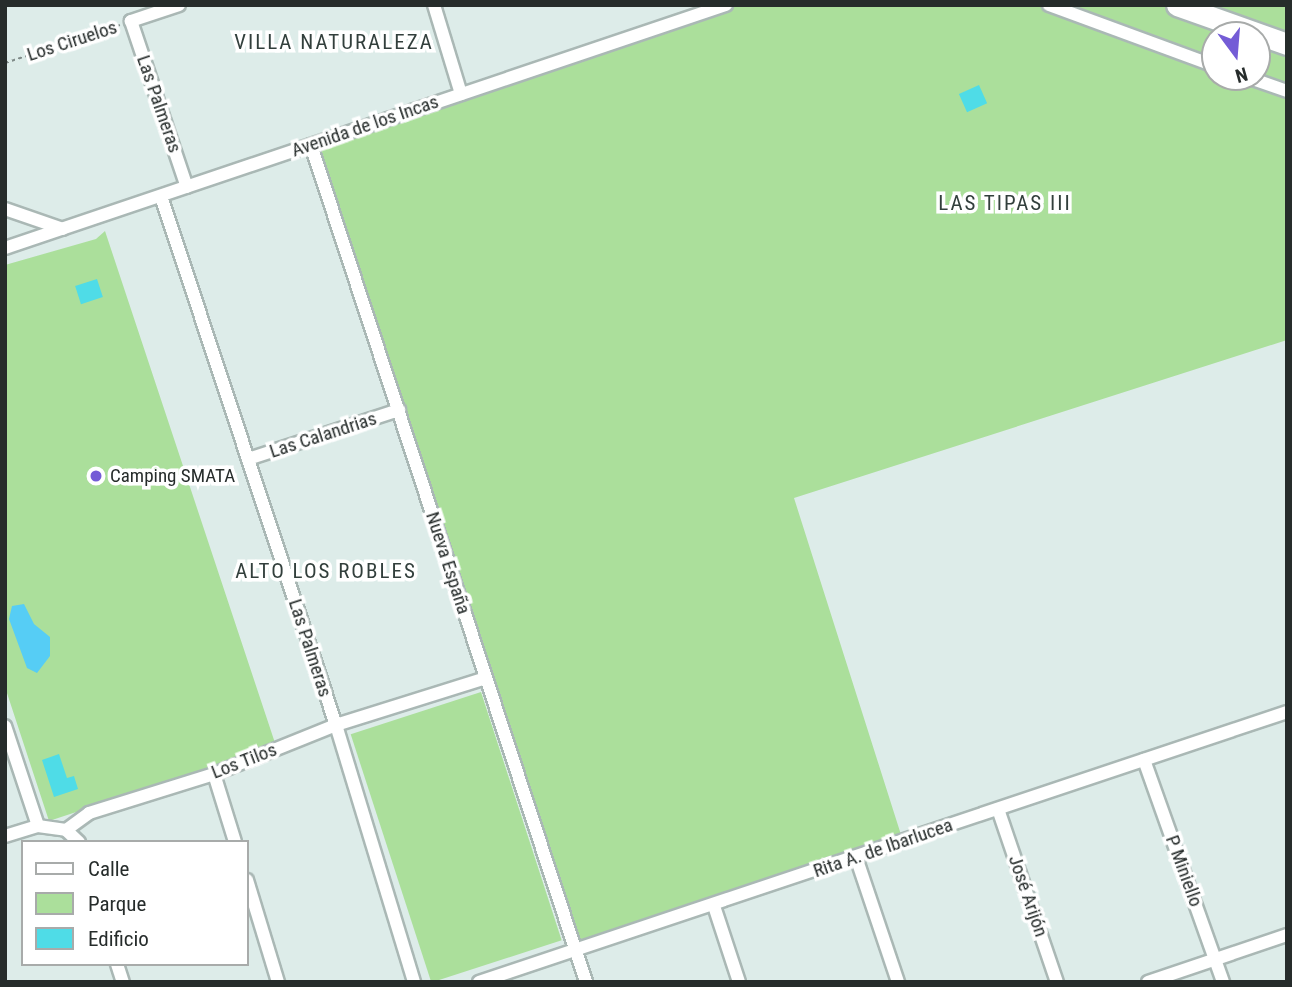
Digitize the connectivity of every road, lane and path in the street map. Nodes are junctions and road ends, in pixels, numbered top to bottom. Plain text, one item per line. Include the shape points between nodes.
1 (179, 5) edge
2 (434, 5) edge
3 (726, 5) edge
4 (1049, 5) edge
5 (1177, 5) edge
6 (131, 22) junction
7 (1287, 44) edge
8 (1201, 61) edge
9 (5, 63) edge
10 (461, 94) junction
11 (311, 145) junction
12 (187, 187) junction
13 (161, 196) junction
14 (5, 209) edge
15 (64, 230) junction
16 (5, 248) edge
17 (398, 410) junction
18 (248, 459) junction
19 (486, 678) junction
20 (1286, 713) edge
21 (336, 725) junction
22 (5, 726) edge
23 (1144, 760) junction
24 (214, 774) junction
25 (998, 809) junction
26 (38, 826) junction
27 (66, 830) junction
28 (5, 836) edge
29 (77, 840) edge
30 (234, 840) edge
31 (856, 857) junction
32 (248, 883) edge
33 (714, 906) junction
34 (1287, 935) edge
35 (575, 950) junction
36 (1216, 959) junction
37 (278, 982) edge
38 (414, 982) edge
39 (479, 982) edge
40 (586, 982) edge
41 (739, 982) edge
42 (898, 982) edge
43 (1057, 982) edge
44 (1148, 982) edge
45 (1223, 982) edge

1 - 6 street, Los Ciruelos
2 - 10 street
3 - 10 street, Avenida de los Incas
4 - 8 street
5 - 7 highway
6 - 9 path, Los Ciruelos
6 - 12 street, Las Palmeras
10 - 11 street, Avenida de los Incas
11 - 12 street, Avenida de los Incas
11 - 17 street, Nueva España
12 - 13 street, Avenida de los Incas
13 - 15 street, Avenida de los Incas
13 - 18 street, Las Palmeras
14 - 15 street
15 - 16 street, Avenida de los Incas
17 - 18 street, Las Calandrias
17 - 19 street, Nueva España
18 - 21 street, Las Palmeras
19 - 21 street, Los Tilos
19 - 35 street, Nueva España
20 - 23 street, Rita A. de Ibarlucea
21 - 24 street, Los Tilos
21 - 38 street, Las Palmeras
22 - 26 street
23 - 25 street, Rita A. de Ibarlucea
23 - 36 street, P Miniello
24 - 27 street, Los Tilos via 89,813
24 - 30 street
25 - 31 street, Rita A. de Ibarlucea
25 - 43 street, José Arijón
26 - 27 street
26 - 28 street
27 - 29 street
31 - 33 street, Rita A. de Ibarlucea
31 - 42 street
32 - 37 street
33 - 35 street, Rita A. de Ibarlucea
33 - 41 street
34 - 36 street
35 - 39 street, Rita A. de Ibarlucea
35 - 40 street, Nueva España
36 - 44 street
36 - 45 street, P Miniello

